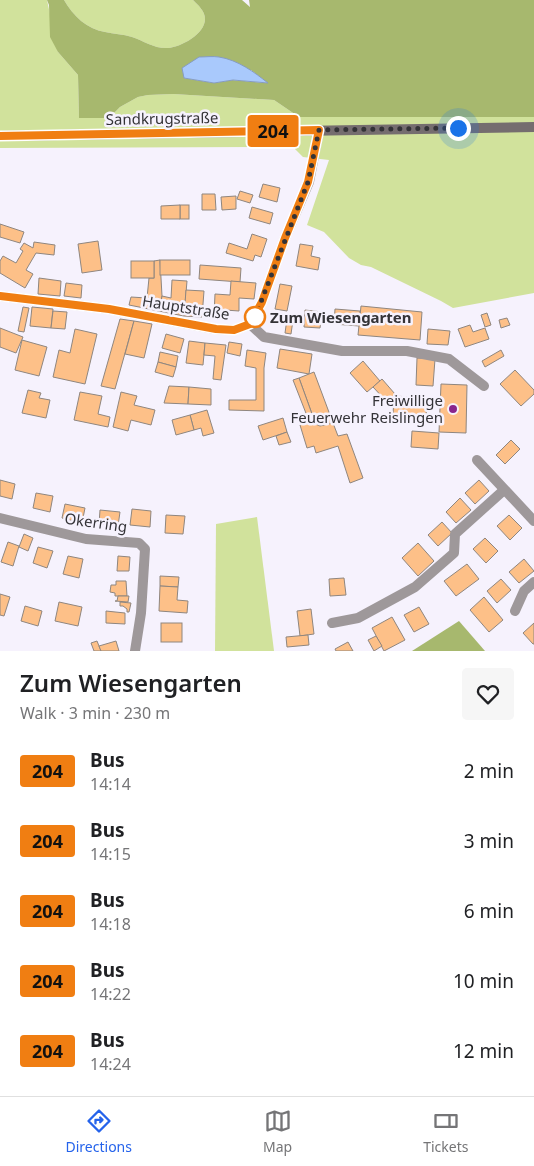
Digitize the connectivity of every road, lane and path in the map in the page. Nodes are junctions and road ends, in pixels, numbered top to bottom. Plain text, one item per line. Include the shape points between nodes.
1 (534, 127) edge
2 (319, 130) junction
3 (0, 136) edge
4 (0, 296) edge
5 (250, 324) junction
6 (484, 386) dead end
7 (477, 460) dead end
8 (504, 490) junction
9 (0, 518) edge
10 (534, 521) edge
11 (534, 582) edge
12 (515, 611) dead end
13 (332, 623) dead end
14 (135, 651) edge

1 - 2 street, Sandkrugstraße
2 - 3 street, Sandkrugstraße
2 - 5 street, Hauptstraße via 308,182 262,302
4 - 5 street, Hauptstraße via 109,309 216,329 234,330
5 - 6 street via 264,337 342,351 407,351 449,359
7 - 8 street
8 - 10 street
8 - 13 street via 456,534 454,553 415,587 358,618
9 - 14 street, Okerring via 86,539 139,542 145,550
11 - 12 street via 524,591

